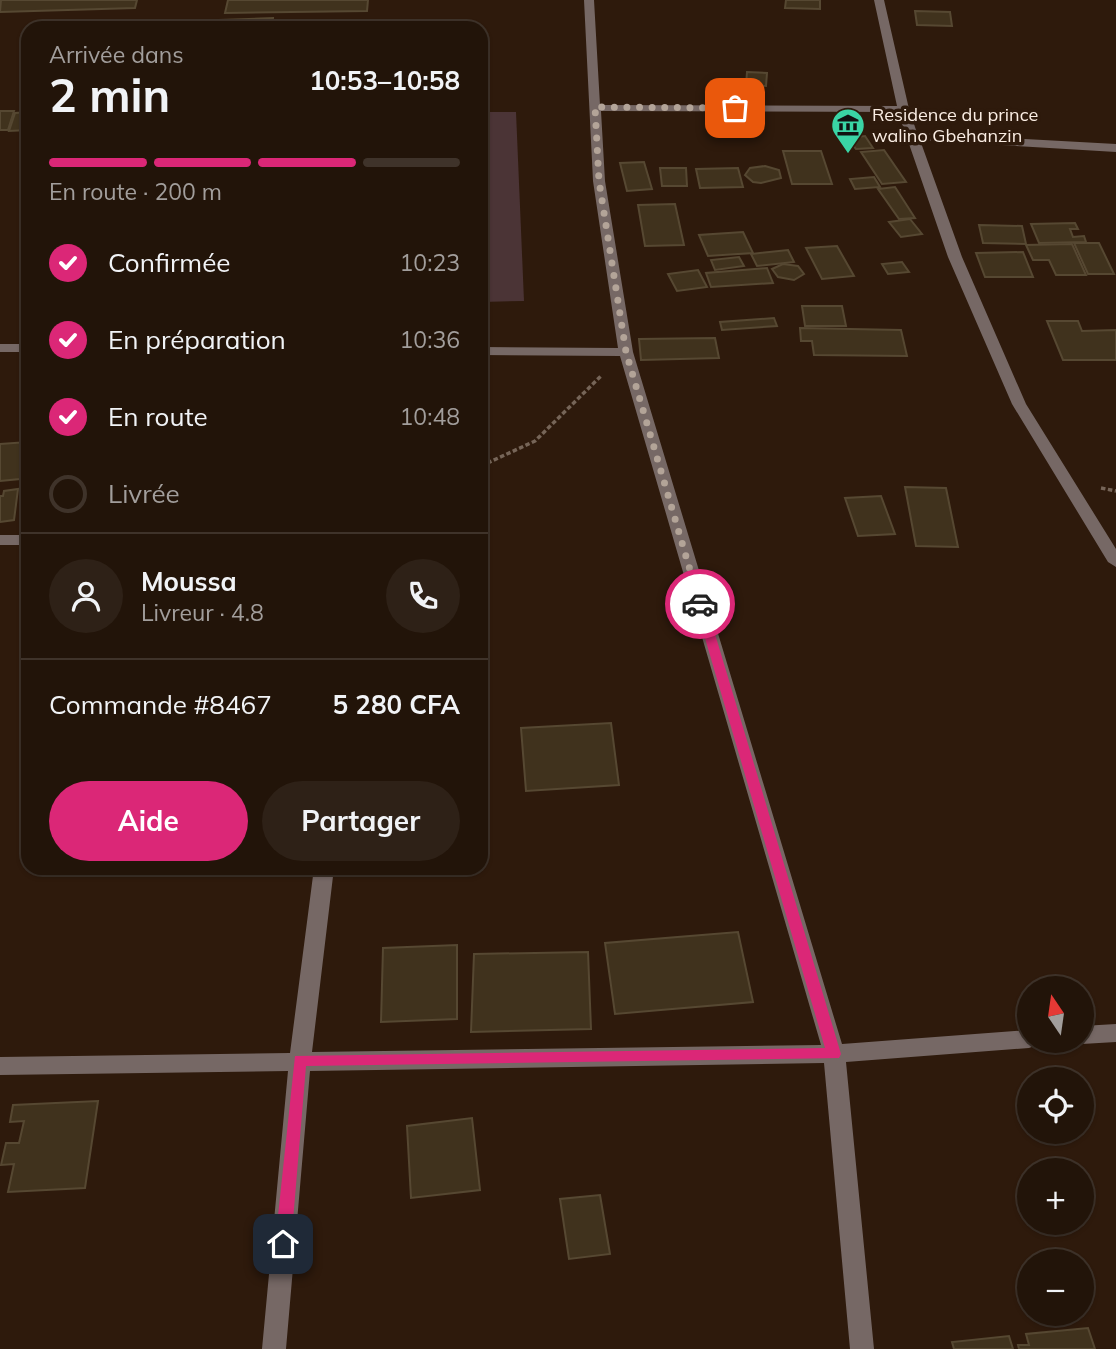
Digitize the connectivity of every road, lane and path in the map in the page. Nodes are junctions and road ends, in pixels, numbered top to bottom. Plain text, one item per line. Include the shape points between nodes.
1 (589, 0) edge
2 (879, 0) edge
3 (595, 107) junction
4 (903, 109) junction
5 (911, 136) junction
6 (1116, 148) edge
7 (0, 348) edge
8 (21, 348) edge
9 (488, 351) edge
10 (626, 352) junction
11 (488, 463) edge
12 (0, 540) edge
13 (21, 540) edge
14 (1116, 562) edge
15 (323, 875) edge
16 (1116, 1033) edge
17 (1094, 1034) edge
18 (1017, 1040) edge
19 (834, 1054) junction
20 (300, 1060) junction
21 (0, 1066) edge
22 (274, 1349) edge
23 (862, 1349) edge

1 - 3 street
2 - 4 street
3 - 4 street
3 - 10 street via 599,181
4 - 5 street
5 - 6 street
5 - 14 street via 955,257 1019,404
7 - 8 street
9 - 10 street
10 - 11 path via 535,441
10 - 19 street
12 - 13 street
15 - 20 street
16 - 17 street
18 - 19 street
19 - 20 street
19 - 23 street
20 - 21 street
20 - 22 street

